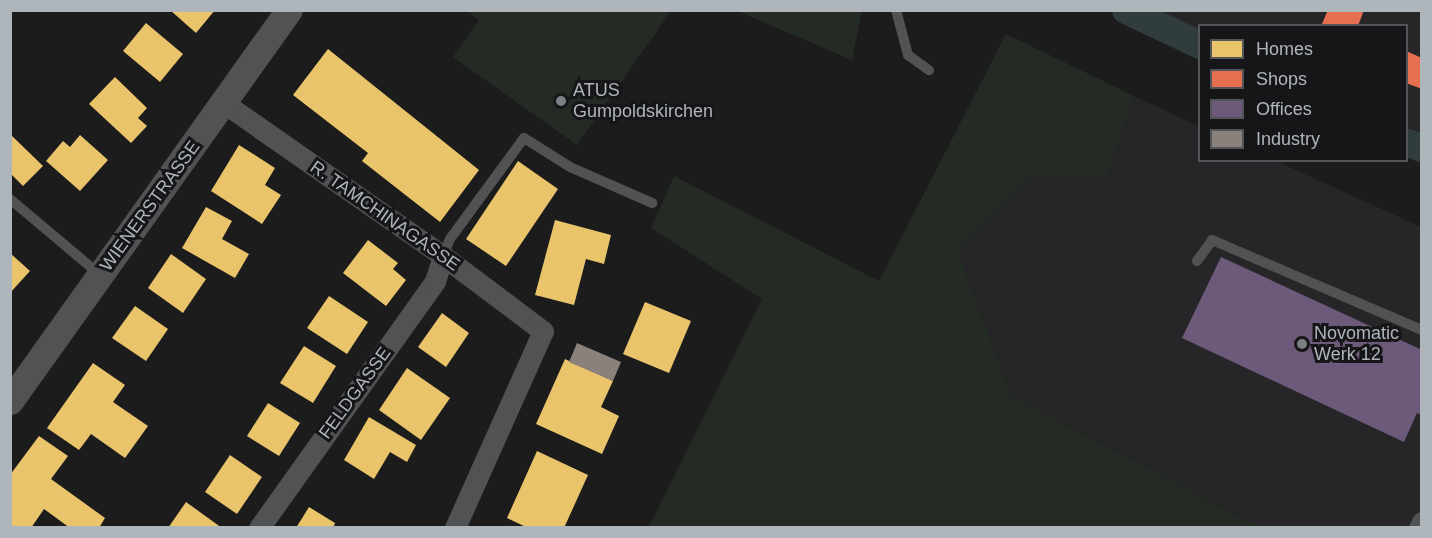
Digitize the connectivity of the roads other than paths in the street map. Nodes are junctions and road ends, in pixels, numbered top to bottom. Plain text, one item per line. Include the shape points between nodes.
1 (896, 10) edge
2 (282, 13) edge
3 (929, 70) dead end
4 (224, 103) junction
5 (10, 199) edge
6 (652, 203) dead end
7 (443, 256) junction
8 (1197, 261) dead end
9 (100, 275) junction
10 (1422, 330) edge
11 (10, 401) edge
12 (1422, 522) edge
13 (259, 528) edge
14 (455, 528) edge
15 (1419, 528) edge

1 - 3 lane via 908,55
2 - 4 street, WIENERSTRASSE
4 - 7 street, R. TAMCHINAGASSE
4 - 9 street, WIENERSTRASSE
5 - 9 lane
6 - 7 lane via 570,167 524,138 450,239
7 - 13 street, FELDGASSE via 435,281
7 - 14 street, R. TAMCHINAGASSE via 543,331
8 - 10 lane via 1212,240
9 - 11 street, WIENERSTRASSE
12 - 15 street

